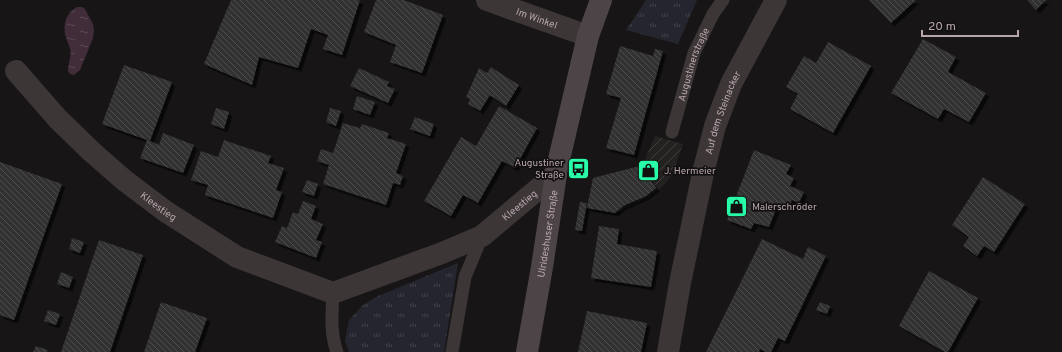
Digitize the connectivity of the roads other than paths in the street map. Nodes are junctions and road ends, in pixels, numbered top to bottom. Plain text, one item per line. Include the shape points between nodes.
1 (487, 0) edge
2 (601, 0) edge
3 (723, 0) edge
4 (776, 0) edge
5 (588, 36) junction
6 (16, 71) dead end
7 (672, 132) dead end
8 (556, 174) junction
9 (482, 236) junction
10 (333, 293) junction
11 (337, 352) edge
12 (452, 352) edge
13 (527, 352) edge
14 (668, 352) edge

1 - 5 street, Im Winkel
2 - 5 street, Ulrideshuser Straße
3 - 7 lane, Augustinerstraße via 713,14 694,53
4 - 14 street, Auf dem Steinacker via 731,84 715,126 703,172
5 - 8 street, Ulrideshuser Straße
6 - 10 street, Kleestieg via 58,119 92,152 165,211 237,257
8 - 9 street, Kleestieg
8 - 13 street, Ulrideshuser Straße
9 - 10 street, Kleestieg
9 - 12 lane, Kleestieg via 465,277
10 - 11 lane via 331,322

